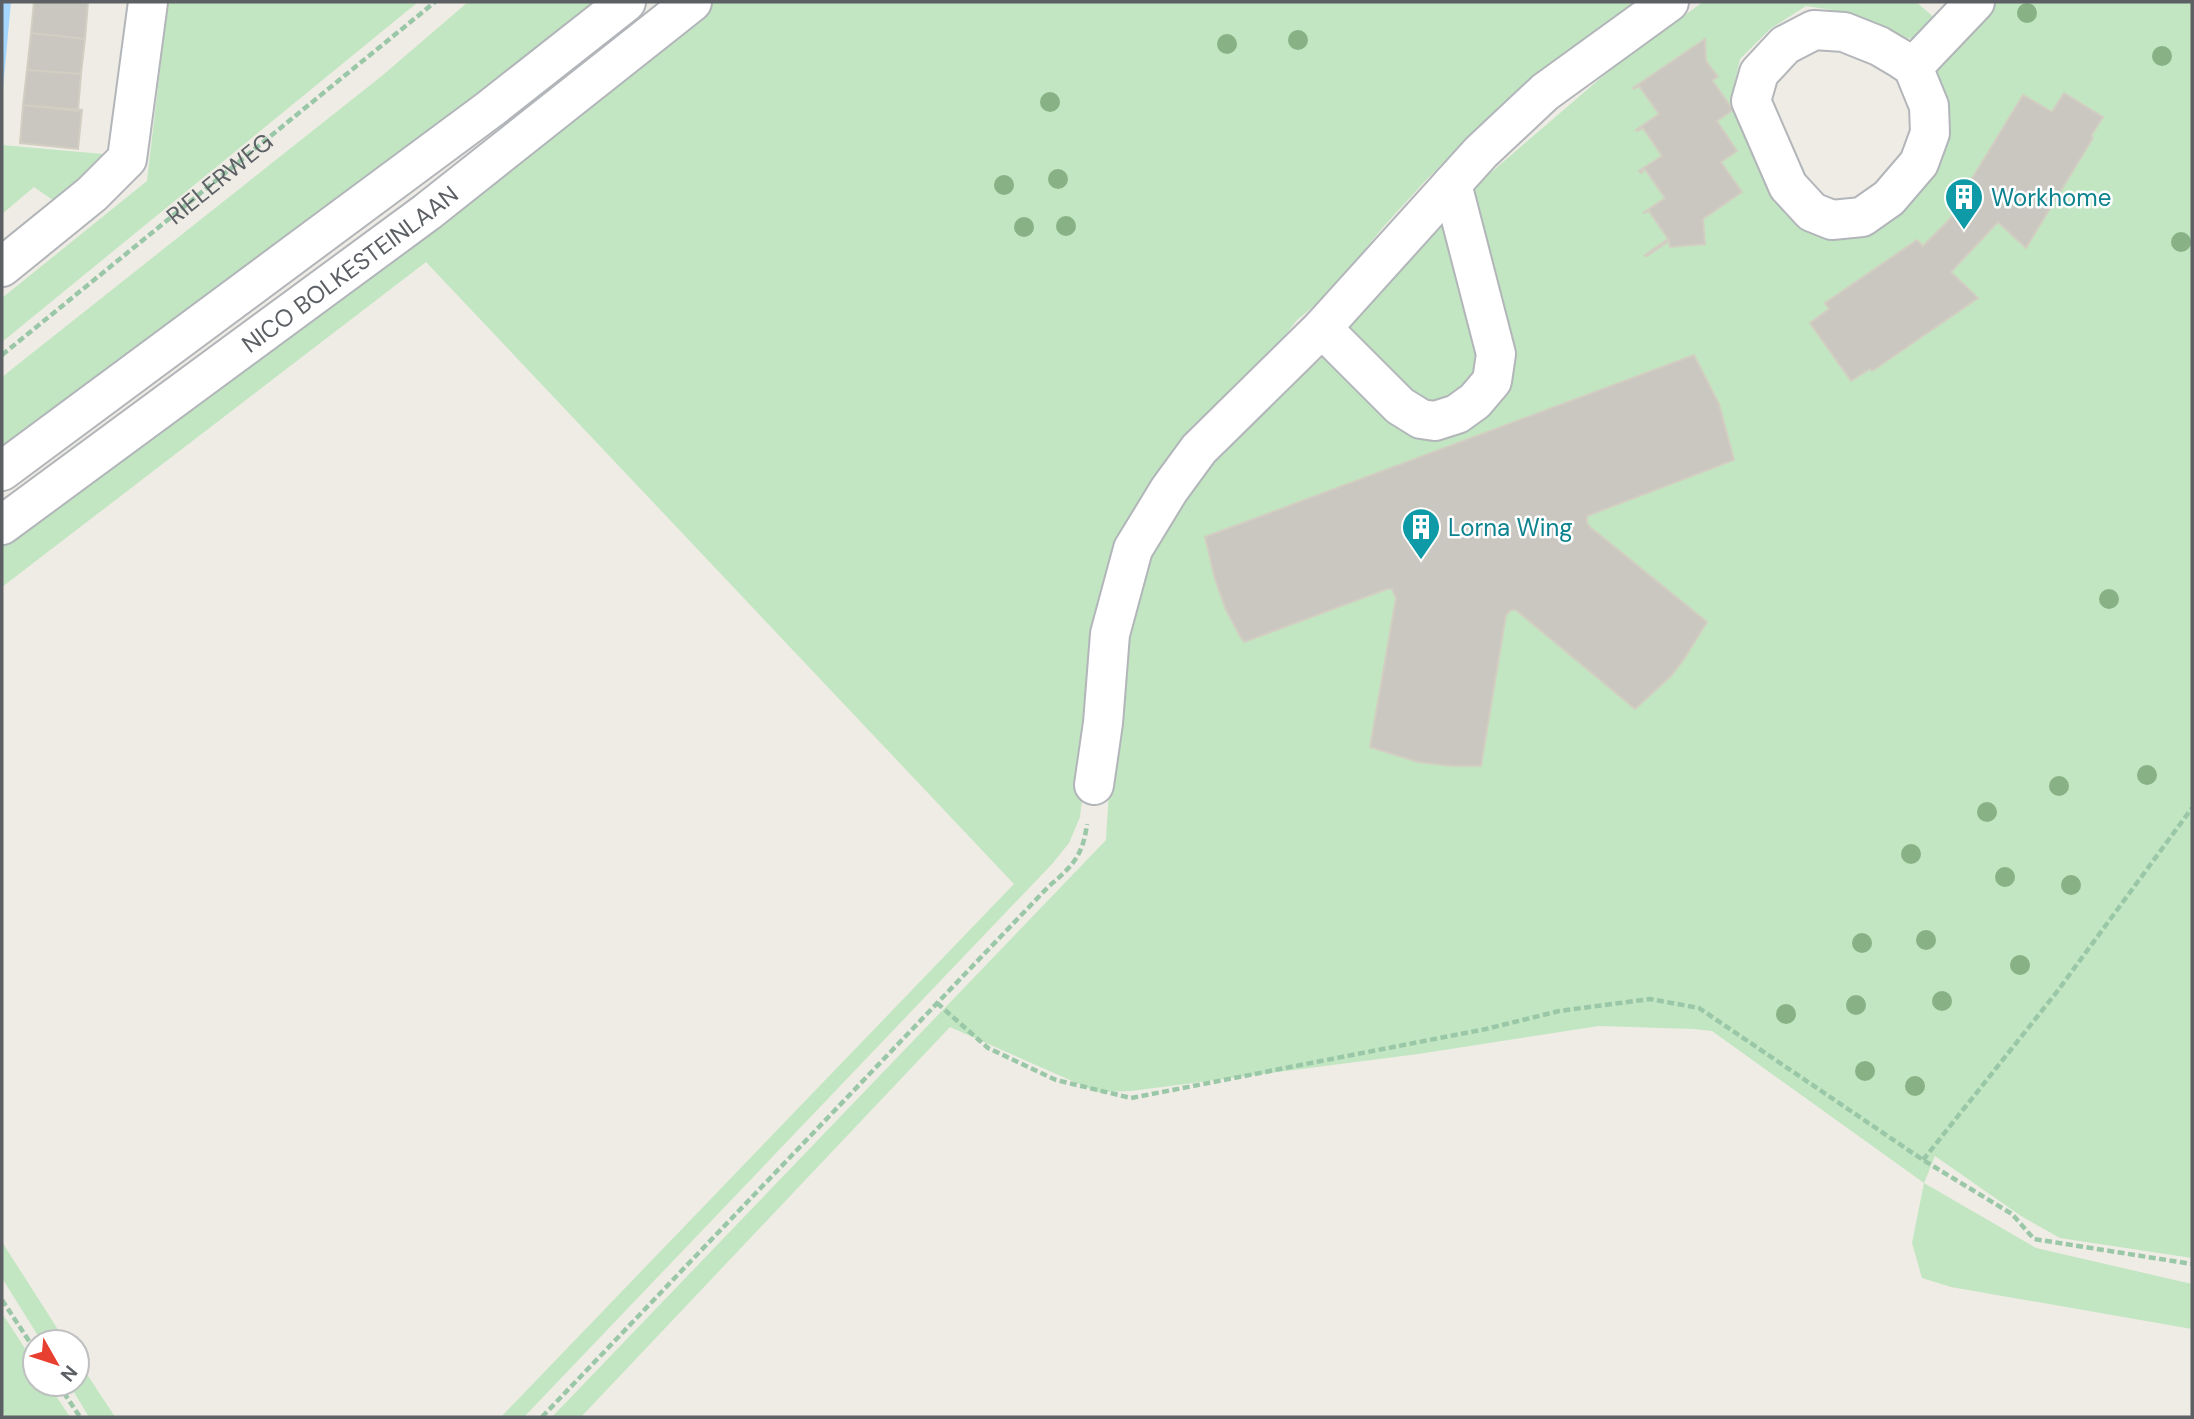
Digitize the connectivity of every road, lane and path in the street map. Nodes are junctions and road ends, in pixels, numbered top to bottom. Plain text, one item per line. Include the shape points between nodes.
1 (148, 2) edge
2 (435, 2) edge
3 (626, 2) edge
4 (691, 2) edge
5 (1669, 2) edge
6 (1975, 2) edge
7 (648, 15) edge
8 (1913, 67) junction
9 (1452, 184) junction
10 (2, 267) edge
11 (1322, 328) junction
12 (2, 355) edge
13 (2, 471) edge
14 (2, 525) edge
15 (1094, 785) joint
16 (2192, 808) edge
17 (937, 1003) junction
18 (1923, 1160) junction
19 (2192, 1264) edge
20 (2, 1300) edge
21 (21, 1329) edge
22 (67, 1398) edge
23 (80, 1417) edge
24 (542, 1417) edge

1 - 10 street via 127,159 92,194
2 - 12 path, RIELERWEG
3 - 13 street, NICO BOLKESTEINLAAN via 479,117
4 - 7 street, NICO BOLKESTEINLAAN
5 - 9 street via 1545,92
6 - 8 street
7 - 14 street, NICO BOLKESTEINLAAN via 427,212
8 - 8 street via 1844,32 1814,30 1785,45 1759,73 1751,101 1788,186 1812,212 1832,220 1862,217 1889,198 1919,163 1930,133 1929,106
9 - 11 street
9 - 11 street via 1496,354 1492,381 1475,401 1457,414 1435,421 1420,419 1400,406
11 - 15 street via 1199,449 1133,549 1110,634
15 - 17 path via 1084,844 1071,868
16 - 18 path via 2056,993
17 - 18 path via 988,1048 1056,1080 1131,1098 1486,1030 1559,1011 1650,999 1699,1008
17 - 24 path
18 - 19 path via 2012,1214 2034,1239
20 - 21 path
22 - 23 path

